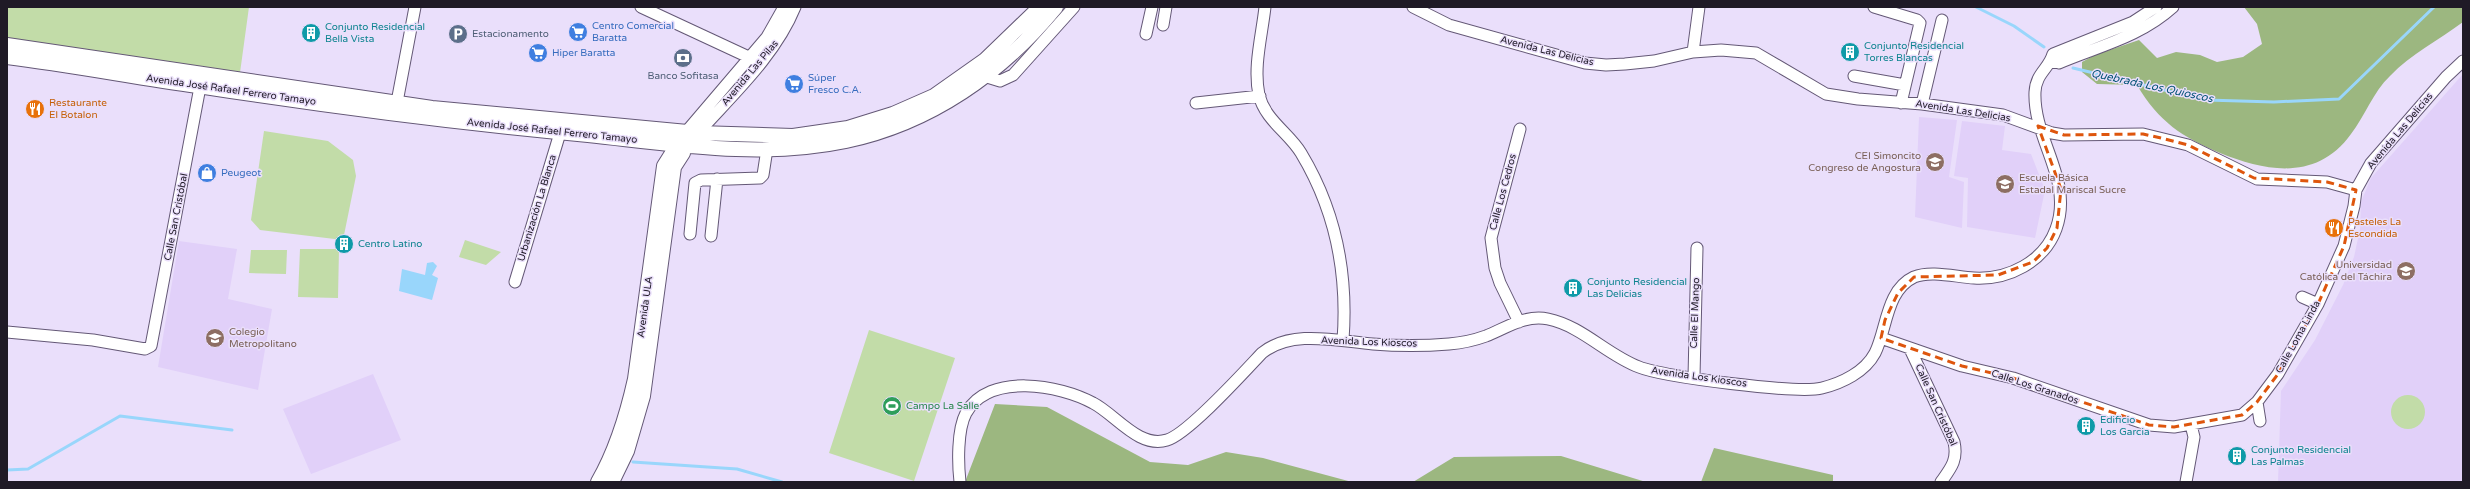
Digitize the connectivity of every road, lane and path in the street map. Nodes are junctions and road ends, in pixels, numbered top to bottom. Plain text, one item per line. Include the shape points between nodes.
1 (415, 7) edge
2 (641, 7) edge
3 (784, 7) edge
4 (795, 7) edge
5 (1040, 7) edge
6 (1056, 7) edge
7 (1074, 7) edge
8 (1152, 7) edge
9 (1166, 7) edge
10 (1265, 7) edge
11 (1413, 7) edge
12 (1699, 7) edge
13 (1874, 7) edge
14 (2156, 7) edge
15 (2173, 7) edge
16 (1942, 20) dead end
17 (1163, 25) dead end
18 (1146, 34) dead end
19 (7, 45) edge
20 (1693, 52) junction
21 (7, 57) edge
22 (750, 57) junction
23 (2051, 61) junction
24 (2463, 62) edge
25 (760, 64) junction
26 (1854, 76) dead end
27 (986, 77) junction
28 (1905, 85) junction
29 (200, 87) junction
30 (1260, 96) junction
31 (397, 102) junction
32 (1196, 103) dead end
33 (1901, 103) junction
34 (1922, 104) junction
35 (2038, 126) junction
36 (1520, 129) dead end
37 (560, 133) junction
38 (687, 139) junction
39 (766, 149) junction
40 (717, 179) junction
41 (2356, 190) junction
42 (690, 234) dead end
43 (711, 236) dead end
44 (1698, 248) dead end
45 (515, 282) dead end
46 (2302, 297) dead end
47 (2318, 304) junction
48 (1519, 322) junction
49 (7, 332) edge
50 (1881, 338) junction
51 (1343, 340) junction
52 (1910, 349) junction
53 (1694, 377) junction
54 (2257, 402) junction
55 (2260, 421) dead end
56 (2191, 425) junction
57 (598, 482) edge
58 (612, 482) edge
59 (960, 482) edge
60 (1941, 482) edge
61 (2186, 482) edge

1 - 31 street
2 - 22 street
3 - 22 street, Avenida Las Pilas via 768,37
4 - 25 street, Avenida Las Pilas via 782,35
5 - 38 street, Avenida José Rafael Ferrero Tamayo via 1002,46 959,80 934,96 893,114 818,134
6 - 27 street, Avenida José Rafael Ferrero Tamayo via 1018,49
7 - 27 street via 1013,75 1000,81
8 - 18 street
9 - 17 street
10 - 30 street via 1258,61 1257,83
11 - 20 street, Avenida Las Delicias via 1449,25 1585,62 1625,64
12 - 20 street
13 - 28 street via 1920,23
14 - 23 street, Avenida Los Kioscos via 2133,22 2053,54
15 - 23 street via 2154,23 2131,36 2059,63
16 - 34 street
19 - 31 street, Avenida José Rafael Ferrero Tamayo
20 - 33 street, Avenida Las Delicias via 1721,50 1756,53 1826,94
21 - 29 street, Avenida José Rafael Ferrero Tamayo
22 - 25 street
22 - 38 street, Avenida Las Pilas
23 - 35 street, Avenida Los Kioscos via 2042,70 2037,81 2035,93
24 - 41 street, Avenida Las Delicias via 2446,77 2371,163
25 - 38 street, Avenida Las Pilas
26 - 28 street
27 - 39 street, Avenida José Rafael Ferrero Tamayo via 945,104 848,141
28 - 33 street
29 - 37 street, Avenida José Rafael Ferrero Tamayo via 450,121
29 - 49 street, Calle San Cristóbal via 151,346 145,349 93,340
30 - 32 street
30 - 51 street via 1272,120 1300,152 1315,179 1333,226 1344,276 1346,305
31 - 38 street, Avenida José Rafael Ferrero Tamayo
33 - 34 street, Avenida Las Delicias
34 - 35 street, Avenida Las Delicias via 2003,115
35 - 41 street, Avenida Las Delicias via 2052,133 2064,135 2143,134 2188,145 2254,178 2327,182
35 - 50 street, Avenida Los Kioscos via 2061,189 2057,228 2047,248 2033,262 1998,275 1978,278 1936,275 1914,277 1903,285 1898,293 1885,320
36 - 48 street, Calle Los Cedros via 1491,238 1500,283
37 - 38 street, Avenida José Rafael Ferrero Tamayo
37 - 45 street, Urbanización La Blanca
38 - 39 street, Avenida José Rafael Ferrero Tamayo
38 - 57 street, Avenida ULA via 664,166 629,408 613,452
38 - 58 street, Avenida ULA via 674,167 643,396 627,451
39 - 40 street via 763,175 760,178
40 - 42 street via 695,182
40 - 43 street
41 - 47 street, Calle Loma Linda via 2344,246
44 - 53 street, Calle El Mango
46 - 47 street
47 - 54 street, Calle Loma Linda via 2287,360
48 - 51 street, Avenida Los Kioscos via 1483,337 1450,344 1373,344
48 - 53 street, Avenida Los Kioscos via 1537,317 1560,322 1639,367
50 - 52 street, Calle Los Granados
50 - 53 street, Avenida Los Kioscos via 1874,355 1848,379 1820,389 1779,388
51 - 59 street, Avenida Los Kioscos via 1285,340 1272,345 1181,432 1156,442 1145,438 1094,403 1074,395 1039,386 1017,386 994,391 978,399 966,414 959,455
52 - 56 street, Calle Los Granados via 1962,366 2013,378 2138,422 2170,428
52 - 60 street, Calle San Cristóbal via 1954,442 1955,462
54 - 55 street
54 - 56 street, Calle Loma Linda via 2242,415
56 - 61 street via 2194,437

